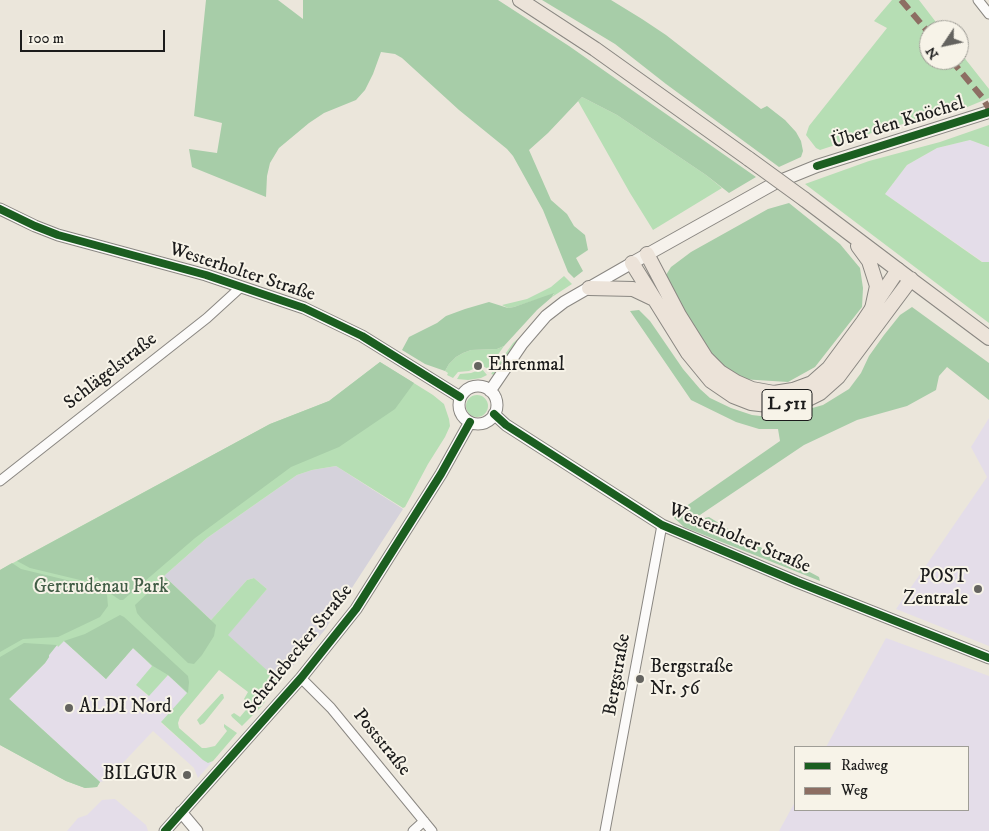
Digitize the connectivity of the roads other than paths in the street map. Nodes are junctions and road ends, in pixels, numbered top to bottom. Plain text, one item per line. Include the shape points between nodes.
1 (520, 0) edge
2 (978, 0) edge
3 (989, 14) edge
4 (989, 112) edge
5 (0, 209) edge
6 (841, 227) junction
7 (647, 254) junction
8 (632, 263) junction
9 (898, 270) junction
10 (911, 279) junction
11 (241, 287) junction
12 (589, 288) junction
13 (654, 300) junction
14 (872, 309) junction
15 (988, 337) edge
16 (490, 390) junction
17 (460, 397) junction
18 (494, 414) junction
19 (470, 422) junction
20 (0, 481) edge
21 (662, 525) junction
22 (989, 658) edge
23 (301, 678) junction
24 (181, 812) junction
25 (424, 821) junction
26 (165, 831) edge
27 (197, 831) edge
28 (413, 831) edge
29 (432, 831) edge
30 (605, 831) edge

1 - 6 main road, L 511, bridge via 595,49
2 - 3 street
4 - 7 main road, Über den Knöchel via 775,182
5 - 11 street, Westerholter Straße via 85,244
6 - 9 main road, L 511
6 - 14 main road, L 511 via 863,250 874,273 877,286
7 - 8 main road, Über den Knöchel
7 - 14 main road, L 511 via 706,358 720,372 752,389 774,392 812,383 829,368
8 - 12 street, Über den Knöchel
8 - 13 main road, L 511
9 - 10 main road, L 511
9 - 14 main road, L 511
10 - 13 main road, L 511 via 838,377 820,393 787,405 750,403 711,381 688,353
10 - 15 main road, L 511
11 - 17 street, Westerholter Straße via 335,322
11 - 20 street, Schlägelstraße via 207,318
12 - 13 main road via 632,290
12 - 16 street, Über den Knöchel via 546,316
16 - 17 street via 477,386
16 - 18 street via 496,399
17 - 19 street via 459,409
18 - 19 street via 481,424
18 - 21 street, Westerholter Straße via 506,425
19 - 23 street, Scherlebecker Straße via 356,608
21 - 22 street, Westerholter Straße
21 - 30 street, Bergstraße
23 - 24 street, Scherlebecker Straße
23 - 25 street, Poststraße via 331,708
24 - 26 street, Scherlebecker Straße
24 - 27 street
25 - 28 street
25 - 29 street, Poststraße

